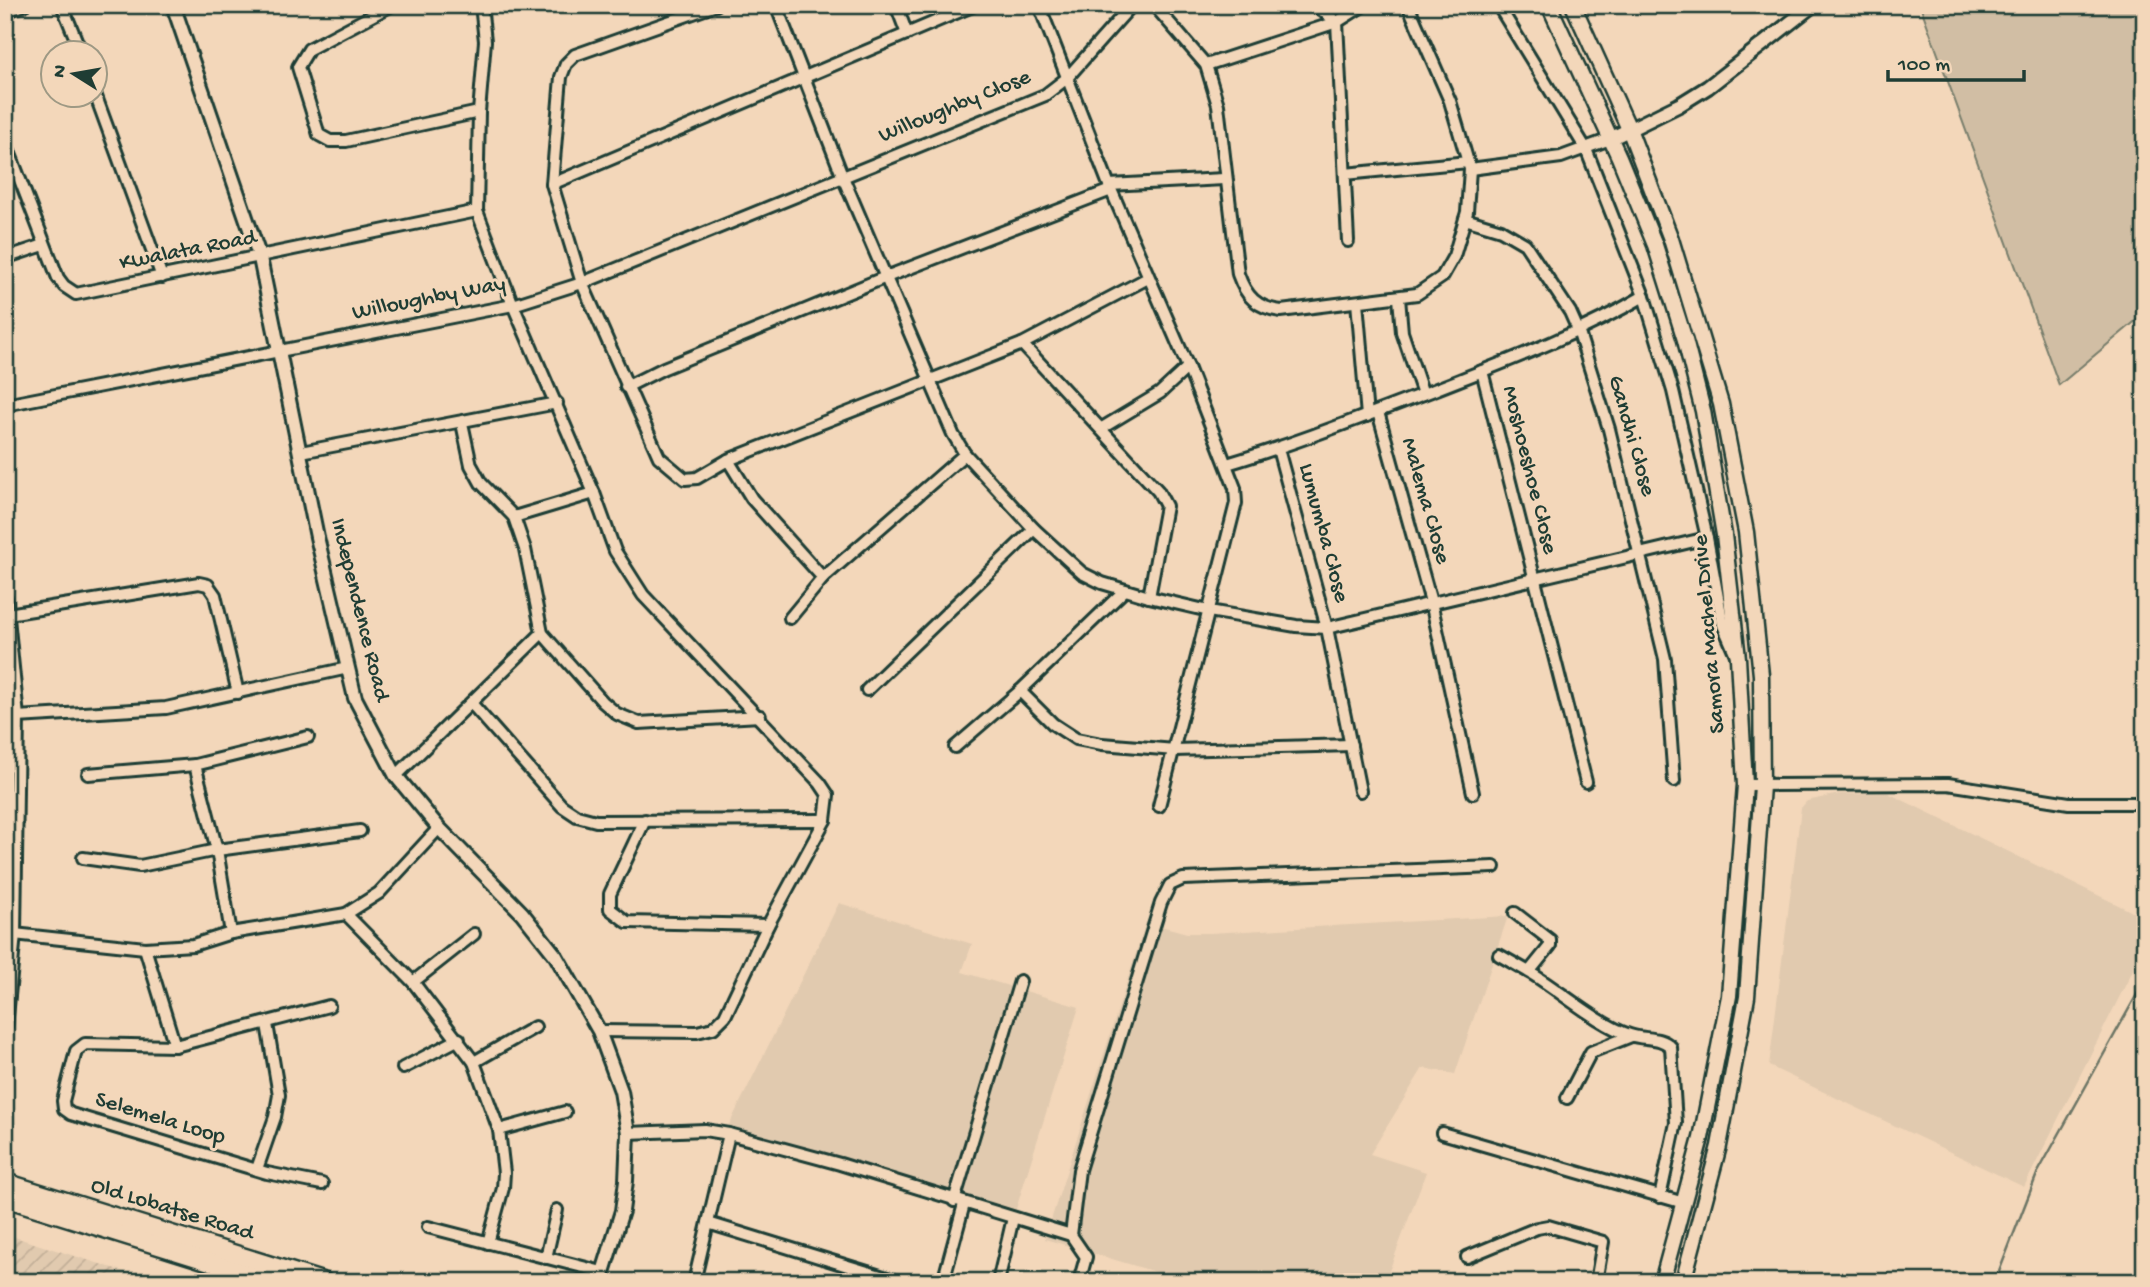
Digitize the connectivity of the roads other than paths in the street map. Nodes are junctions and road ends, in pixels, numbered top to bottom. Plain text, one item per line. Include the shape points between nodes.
1 (24, 5) edge
2 (62, 5) edge
3 (392, 5) edge
4 (481, 5) edge
5 (716, 5) edge
6 (776, 5) edge
7 (895, 5) edge
8 (975, 5) edge
9 (1039, 5) edge
10 (1132, 5) edge
11 (1154, 5) edge
12 (1315, 5) edge
13 (1364, 5) edge
14 (1408, 5) edge
15 (1498, 5) edge
16 (1549, 5) edge
17 (1573, 5) edge
18 (1813, 5) edge
19 (177, 7) edge
20 (700, 8) edge
21 (5, 12) edge
22 (1337, 22) junction
23 (907, 34) junction
24 (75, 38) edge
25 (1206, 65) junction
26 (805, 75) junction
27 (1067, 78) junction
28 (101, 108) edge
29 (479, 112) junction
30 (1629, 129) junction
31 (1610, 139) junction
32 (5, 141) edge
33 (1586, 149) junction
34 (1469, 166) junction
35 (1345, 174) junction
36 (842, 175) junction
37 (1224, 179) junction
38 (552, 184) junction
39 (1110, 188) junction
40 (477, 211) junction
41 (1465, 219) junction
42 (1348, 240) dead end
43 (44, 245) junction
44 (5, 258) edge
45 (260, 258) junction
46 (162, 277) junction
47 (886, 278) junction
48 (1148, 278) junction
49 (582, 283) junction
50 (1644, 296) junction
51 (1399, 298) junction
52 (1357, 302) junction
53 (513, 305) junction
54 (1578, 330) junction
55 (1022, 344) junction
56 (278, 350) junction
57 (1188, 367) junction
58 (1482, 371) junction
59 (929, 379) junction
60 (626, 387) junction
61 (1423, 394) junction
62 (557, 403) junction
63 (5, 405) edge
64 (1372, 414) junction
65 (462, 423) junction
66 (1102, 428) junction
67 (1278, 449) junction
68 (302, 452) junction
69 (965, 454) junction
70 (728, 460) junction
71 (1227, 464) junction
72 (594, 493) junction
73 (514, 517) junction
74 (1034, 529) junction
75 (1707, 538) junction
76 (1641, 553) junction
77 (823, 578) junction
78 (1536, 579) junction
79 (1125, 590) junction
80 (1149, 597) junction
81 (5, 598) edge
82 (1431, 602) junction
83 (1209, 611) junction
84 (8, 614) junction
85 (790, 618) dead end
86 (1327, 628) junction
87 (542, 633) junction
88 (1738, 658) junction
89 (348, 668) junction
90 (867, 691) dead end
91 (1020, 691) junction
92 (11, 693) edge
93 (238, 693) junction
94 (471, 703) junction
95 (760, 716) junction
96 (17, 717) junction
97 (308, 737) dead end
98 (1351, 745) junction
99 (955, 747) dead end
100 (1175, 750) junction
101 (195, 765) junction
102 (89, 774) dead end
103 (396, 776) junction
104 (1674, 781) dead end
105 (1586, 782) dead end
106 (1745, 785) junction
107 (1762, 786) junction
108 (1360, 791) dead end
109 (1473, 793) dead end
110 (2145, 803) edge
111 (1159, 806) dead end
112 (645, 820) junction
113 (825, 820) junction
114 (439, 828) junction
115 (360, 831) dead end
116 (217, 850) junction
117 (83, 858) dead end
118 (1494, 867) dead end
119 (346, 914) junction
120 (1515, 914) dead end
121 (768, 925) junction
122 (231, 933) junction
123 (14, 934) junction
124 (474, 934) dead end
125 (145, 948) junction
126 (1499, 955) dead end
127 (1529, 972) junction
128 (1020, 981) dead end
129 (413, 982) junction
130 (7, 983) edge
131 (329, 1006) dead end
132 (267, 1024) junction
133 (5, 1027) edge
134 (535, 1027) dead end
135 (599, 1031) junction
136 (1631, 1036) junction
137 (459, 1039) junction
138 (175, 1046) junction
139 (474, 1062) junction
140 (404, 1068) dead end
141 (1567, 1098) dead end
142 (565, 1112) dead end
143 (499, 1130) junction
144 (628, 1133) junction
145 (729, 1133) junction
146 (1442, 1133) dead end
147 (5, 1166) edge
148 (257, 1169) junction
149 (5, 1182) edge
150 (322, 1184) dead end
151 (23, 1187) junction
152 (1660, 1196) junction
153 (5, 1198) edge
154 (959, 1203) junction
155 (1684, 1203) junction
156 (23, 1204) junction
157 (5, 1208) edge
158 (557, 1210) dead end
159 (1013, 1218) junction
160 (709, 1223) junction
161 (428, 1227) dead end
162 (1071, 1236) junction
163 (488, 1243) junction
164 (1467, 1257) dead end
165 (546, 1258) junction
166 (601, 1277) edge
167 (274, 1282) edge
168 (325, 1282) edge
169 (694, 1282) edge
170 (900, 1282) edge
171 (943, 1282) edge
172 (998, 1282) edge
173 (1079, 1282) edge
174 (1596, 1282) edge
175 (1662, 1282) edge
176 (1683, 1282) edge

1 - 21 street
2 - 24 street
3 - 29 street via 301,57 299,67 319,135 346,141
4 - 29 street via 485,41
5 - 20 street
6 - 26 street
7 - 23 street
8 - 23 street
9 - 27 street
10 - 27 street, Willoughby Close
11 - 25 street
12 - 22 street
13 - 22 street
14 - 34 street via 1450,101
15 - 33 street
16 - 31 main road, Samora Machel Drive
17 - 30 main road, Samora Machel Drive
18 - 30 street via 1708,87
19 - 45 street, Independence Road
20 - 38 street via 575,55 566,64
22 - 25 street
22 - 35 street
23 - 26 street
25 - 37 street via 1218,105
26 - 36 street
26 - 38 street
27 - 36 street, Willoughby Close via 1016,108
27 - 39 street
28 - 46 street
29 - 40 street
30 - 31 street
30 - 107 main road, Samora Machel Drive via 1671,239 1721,404 1746,531 1761,675
31 - 33 street
31 - 88 main road, Samora Machel Drive via 1655,245 1703,411
32 - 43 street, Kwalata Road
33 - 34 street via 1560,157
33 - 50 street
34 - 35 street
34 - 41 street
35 - 42 street
36 - 47 street
36 - 49 street, Willoughby Way
37 - 39 street
37 - 52 street via 1238,274 1254,302 1281,311
38 - 49 street
39 - 47 street
39 - 48 street
40 - 45 street, Kwalata Road
40 - 53 street
41 - 51 street via 1442,277 1432,287
41 - 54 street, Gandhi Close via 1501,230 1524,244
43 - 44 street
43 - 46 street, Kwalata Road via 58,278 76,294
45 - 46 street, Kwalata Road
45 - 56 street, Independence Road
47 - 59 street
47 - 60 street
48 - 55 street
48 - 57 street
49 - 53 street, Willoughby Way
49 - 60 street
50 - 54 street
50 - 75 street via 1673,391
51 - 52 street
51 - 61 street via 1402,332
52 - 64 street, Malema Close
53 - 56 street, Willoughby Way
53 - 62 street
54 - 58 street
54 - 76 street, Gandhi Close
55 - 59 street
55 - 66 street
56 - 63 street, Willoughby Way
56 - 68 street, Independence Road
57 - 66 street via 1160,393
57 - 71 street
58 - 61 street
58 - 78 street, Moshoeshoe Close
59 - 69 street
59 - 70 street
60 - 70 street via 659,457 671,470 685,478 697,478
61 - 64 street
62 - 65 street
62 - 72 street
64 - 67 street
64 - 82 street, Malema Close
65 - 68 street
65 - 73 street via 471,465 481,483
66 - 80 street via 1166,506
67 - 71 street
67 - 86 street, Lumumba Close
68 - 89 street, Independence Road
69 - 74 street
69 - 77 street
70 - 77 street via 752,499
71 - 83 street via 1236,503
72 - 73 street
72 - 95 street via 615,551 643,595
73 - 87 street via 526,550
74 - 79 street via 1082,573
74 - 90 street
75 - 76 street
75 - 88 street via 1723,625
76 - 78 street
76 - 104 street, Gandhi Close via 1667,669
77 - 85 street
78 - 82 street
78 - 105 street, Moshoeshoe Close
79 - 80 street
79 - 91 street
80 - 83 street
81 - 84 street
82 - 86 street
82 - 109 street, Malema Close
83 - 86 street
83 - 100 street
84 - 92 street
84 - 93 street via 208,585 215,595
86 - 98 street, Lumumba Close
87 - 94 street
87 - 95 street via 603,702 639,723
88 - 106 main road, Samora Machel Drive
89 - 93 street
89 - 103 street, Independence Road via 359,707
91 - 99 street
91 - 100 street via 1053,724 1076,739
92 - 96 street
93 - 96 street via 166,708
94 - 103 street
94 - 112 street via 562,806 596,821
95 - 113 street via 828,795
96 - 123 street
97 - 101 street
98 - 100 street
98 - 108 street, Lumumba Close
100 - 111 street
101 - 102 street
101 - 116 street
103 - 114 street, Independence Road
106 - 107 street
106 - 155 main road, Samora Machel Drive via 1729,996 1702,1138
107 - 110 street via 1941,784 2069,803
107 - 176 main road, Samora Machel Drive via 1746,997 1719,1146
112 - 113 street
112 - 121 street via 610,894 615,916 627,922
113 - 121 street
114 - 119 street via 379,893
114 - 135 street, Independence Road via 522,913 556,956
115 - 116 street
116 - 117 street via 140,866
116 - 122 street
118 - 162 street via 1184,879 1170,885 1079,1170
119 - 122 street
119 - 129 street
120 - 127 street via 1550,943
121 - 135 street via 725,1016 713,1028 697,1032
122 - 125 street via 193,945
123 - 125 street
123 - 130 street
124 - 129 street
125 - 138 street
126 - 127 street
127 - 136 street
128 - 154 street
129 - 137 street
130 - 133 street
131 - 132 street
132 - 138 street
132 - 148 street via 279,1095
134 - 139 street
135 - 144 street, Independence Road via 621,1091
136 - 141 street via 1591,1052
136 - 152 street via 1663,1041 1673,1051 1676,1123
137 - 139 street
137 - 140 street
138 - 148 street, Selemela Loop via 80,1046 64,1109
139 - 143 street
142 - 143 street
143 - 163 street via 503,1188
144 - 145 street
144 - 166 street, Independence Road via 622,1211
145 - 154 street
145 - 160 street
146 - 152 street
147 - 151 main road
148 - 150 street
149 - 151 main road, Old Lobatse Road
151 - 168 main road, Old Lobatse Road
152 - 155 street
153 - 156 main road, Old Lobatse Road
154 - 159 street
154 - 171 street
155 - 175 main road, Samora Machel Drive
156 - 157 main road
156 - 167 main road, Old Lobatse Road
158 - 165 street
159 - 162 street
159 - 172 street
160 - 169 street
160 - 170 street
161 - 163 street
162 - 173 street via 1086,1256
163 - 165 street
164 - 174 street via 1548,1226 1603,1242
165 - 166 street

